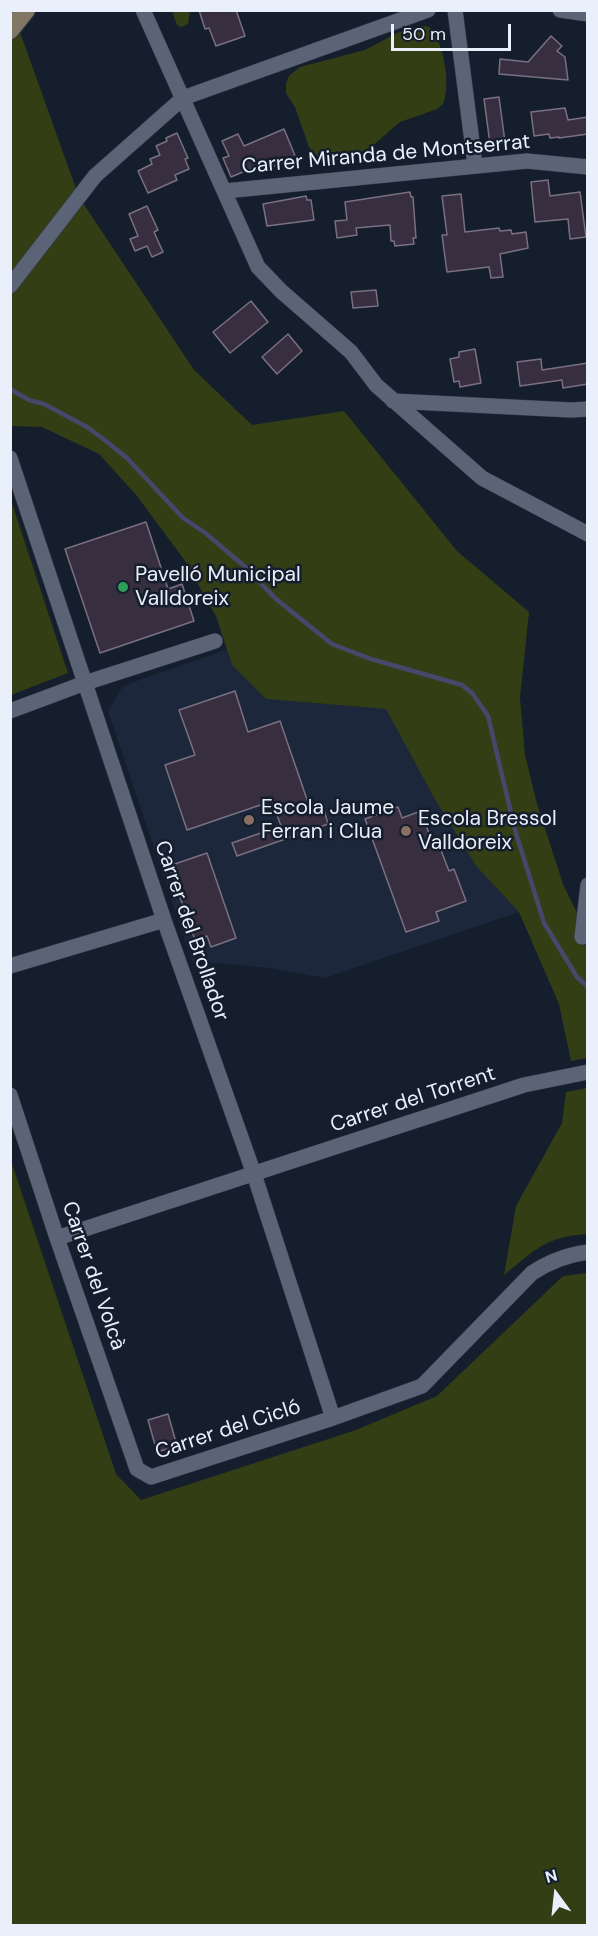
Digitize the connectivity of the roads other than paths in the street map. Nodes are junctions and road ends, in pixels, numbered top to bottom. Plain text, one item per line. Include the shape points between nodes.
1 (26, 10) edge
2 (143, 10) edge
3 (428, 10) edge
4 (455, 10) edge
5 (560, 10) edge
6 (588, 14) edge
7 (10, 30) edge
8 (183, 98) junction
9 (475, 165) junction
10 (588, 167) edge
11 (225, 191) junction
12 (10, 286) edge
13 (393, 401) junction
14 (588, 409) edge
15 (10, 458) edge
16 (588, 534) edge
17 (215, 641) dead end
18 (86, 683) junction
19 (10, 711) edge
20 (588, 885) edge
21 (164, 920) junction
22 (582, 937) dead end
23 (10, 966) edge
24 (588, 1072) edge
25 (10, 1095) edge
26 (254, 1174) junction
27 (57, 1238) junction
28 (588, 1252) edge
29 (333, 1418) junction
30 (137, 1469) joint

1 - 7 street
2 - 8 street
3 - 8 street
4 - 9 street
5 - 6 street
8 - 11 street
8 - 12 street via 95,176
9 - 10 street, Carrer Miranda de Montserrat via 527,161
9 - 11 street, Carrer Miranda de Montserrat
11 - 13 street via 258,267 351,352
13 - 14 street
13 - 16 street via 482,478
15 - 18 street, Carrer del Brollador
17 - 18 street
18 - 19 street
18 - 21 street, Carrer del Brollador
20 - 22 street
21 - 23 street
21 - 26 street, Carrer del Brollador
24 - 26 street, Carrer del Torrent via 524,1085
25 - 27 street, Carrer del Volcà
26 - 27 street, Carrer del Torrent
26 - 29 street, Carrer del Brollador
27 - 30 street, Carrer del Volcà
28 - 29 street, Carrer del Cicló via 565,1255 532,1273 422,1386
29 - 30 street, Carrer del Cicló via 151,1477

